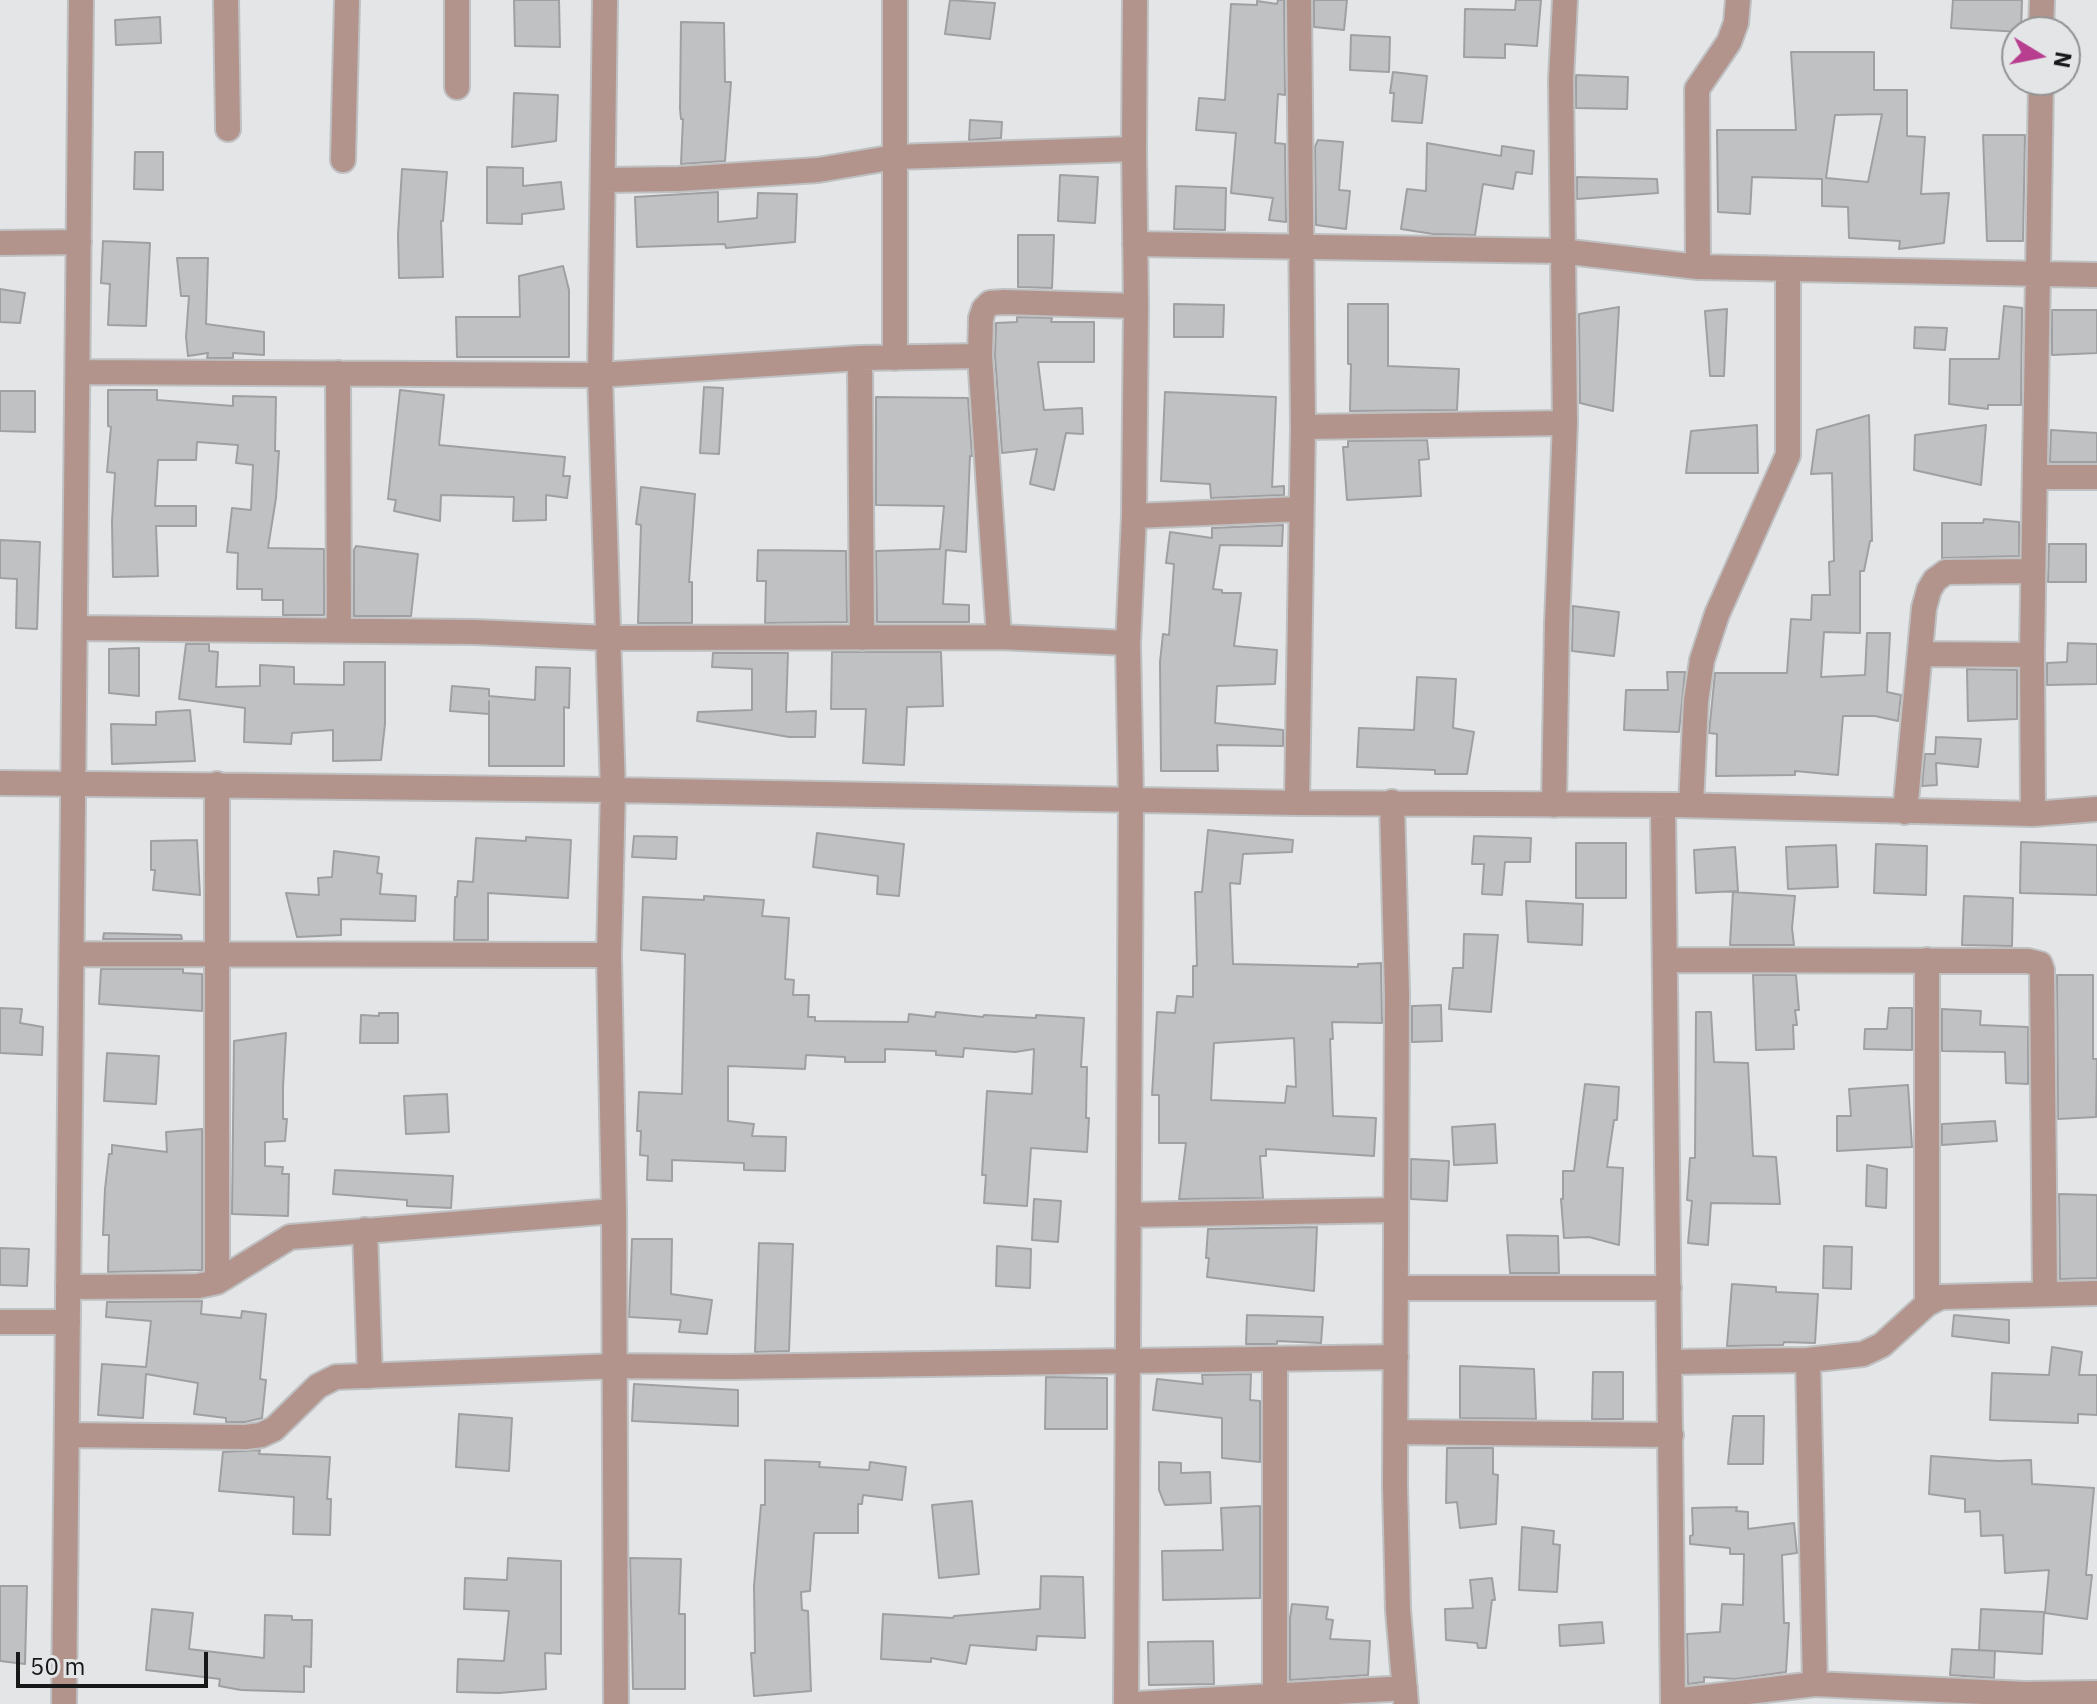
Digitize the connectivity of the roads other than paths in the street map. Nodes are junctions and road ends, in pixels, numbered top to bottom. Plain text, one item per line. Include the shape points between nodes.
1 (81, 0) edge
2 (226, 0) edge
3 (347, 0) edge
4 (457, 0) edge
5 (605, 0) edge
6 (895, 0) edge
7 (1135, 0) edge
8 (1299, 0) edge
9 (1565, 0) edge
10 (1738, 0) edge
11 (457, 87) dead end
12 (2041, 96) edge
13 (228, 129) dead end
14 (1134, 149) junction
15 (895, 157) junction
16 (343, 160) dead end
17 (603, 180) junction
18 (79, 242) junction
19 (0, 243) edge
20 (1135, 244) junction
21 (1301, 246) junction
22 (1561, 251) junction
23 (1698, 267) junction
24 (1788, 270) junction
25 (2039, 274) junction
26 (2097, 275) edge
27 (1136, 306) junction
28 (980, 356) junction
29 (860, 358) junction
30 (895, 358) junction
31 (78, 372) junction
32 (338, 373) junction
33 (600, 375) junction
34 (1565, 423) junction
35 (1303, 427) junction
36 (2035, 477) junction
37 (2097, 477) edge
38 (1301, 509) junction
39 (1134, 516) junction
40 (2033, 571) junction
41 (75, 628) junction
42 (339, 630) junction
43 (999, 637) junction
44 (607, 638) junction
45 (862, 638) junction
46 (1128, 643) junction
47 (1920, 654) junction
48 (2032, 655) junction
49 (0, 783) edge
50 (74, 784) junction
51 (217, 784) junction
52 (613, 790) junction
53 (1131, 798) junction
54 (1392, 802) junction
55 (1297, 803) junction
56 (1554, 805) junction
57 (1663, 805) junction
58 (1691, 805) junction
59 (2097, 809) edge
60 (1905, 812) junction
61 (2033, 814) junction
62 (72, 954) junction
63 (609, 955) junction
64 (217, 956) junction
65 (1665, 960) junction
66 (1927, 960) junction
67 (1396, 1210) junction
68 (614, 1211) junction
69 (1129, 1215) junction
70 (365, 1230) junction
71 (217, 1282) junction
72 (68, 1287) junction
73 (1397, 1288) junction
74 (1669, 1288) junction
75 (2045, 1293) junction
76 (2097, 1293) edge
77 (1927, 1304) junction
78 (0, 1322) edge
79 (68, 1322) junction
80 (1396, 1357) junction
81 (1275, 1359) junction
82 (1808, 1360) junction
83 (1130, 1361) junction
84 (1670, 1362) junction
85 (615, 1366) junction
86 (370, 1376) junction
87 (1396, 1432) junction
88 (67, 1435) junction
89 (1671, 1435) junction
90 (1815, 1684) junction
91 (2097, 1693) edge
92 (1275, 1695) junction
93 (1405, 1696) edge
94 (1673, 1702) edge
95 (64, 1704) edge
96 (616, 1704) edge
97 (1126, 1704) edge
98 (1137, 1704) edge

1 - 18 street
2 - 13 street
3 - 16 street
4 - 11 street
5 - 17 street
6 - 15 street
7 - 14 street
8 - 21 street
9 - 22 street
10 - 23 street via 1729,42 1697,89
12 - 25 street
14 - 15 street
14 - 20 street
15 - 17 street via 818,170
15 - 30 street
17 - 33 street
18 - 19 street
18 - 31 street
20 - 21 street
20 - 27 street
21 - 22 street
21 - 35 street
22 - 23 street
22 - 34 street
23 - 24 street
24 - 25 street
24 - 58 street via 1788,455 1702,660
25 - 26 street
25 - 36 street
27 - 28 street via 990,303 981,318
27 - 39 street
28 - 30 street
28 - 43 street
29 - 30 street
29 - 33 street
29 - 45 street
31 - 32 street
31 - 41 street
32 - 33 street
32 - 42 street
33 - 44 street
34 - 35 street
34 - 56 street
35 - 38 street
36 - 37 street
36 - 40 street
38 - 39 street
38 - 55 street
39 - 46 street
40 - 47 street via 1946,572 1935,580 1924,608
40 - 48 street
41 - 42 street
41 - 50 street
42 - 44 street
43 - 45 street
43 - 46 street
44 - 45 street
44 - 52 street
46 - 53 street
47 - 48 street
47 - 60 street
48 - 61 street
49 - 50 street
50 - 51 street
50 - 62 street
51 - 52 street
51 - 64 street
52 - 53 street
52 - 63 street
53 - 55 street
53 - 69 street
54 - 55 street
54 - 56 street
54 - 67 street
56 - 57 street
57 - 58 street
57 - 65 street
58 - 60 street
59 - 61 street
60 - 61 street
62 - 64 street
62 - 72 street
63 - 64 street
63 - 68 street
64 - 71 street
65 - 66 street
65 - 74 street
66 - 75 street via 2040,964
66 - 77 street
67 - 69 street
67 - 73 street
68 - 70 street
68 - 85 street
69 - 83 street
70 - 71 street via 290,1237
70 - 86 street
71 - 72 street
72 - 79 street
73 - 74 street
73 - 80 street
74 - 84 street
75 - 76 street
75 - 77 street via 1941,1297
77 - 82 street via 1882,1345 1855,1355
78 - 79 street
79 - 88 street
80 - 81 street
80 - 87 street
81 - 83 street
81 - 92 street
82 - 84 street
82 - 90 street
83 - 85 street
83 - 97 street
84 - 89 street
85 - 86 street
85 - 96 street
86 - 88 street via 336,1377 318,1386 261,1435
87 - 89 street
87 - 93 street via 1398,1610
88 - 95 street
89 - 94 street
90 - 91 street
90 - 94 street
92 - 93 street
92 - 98 street

